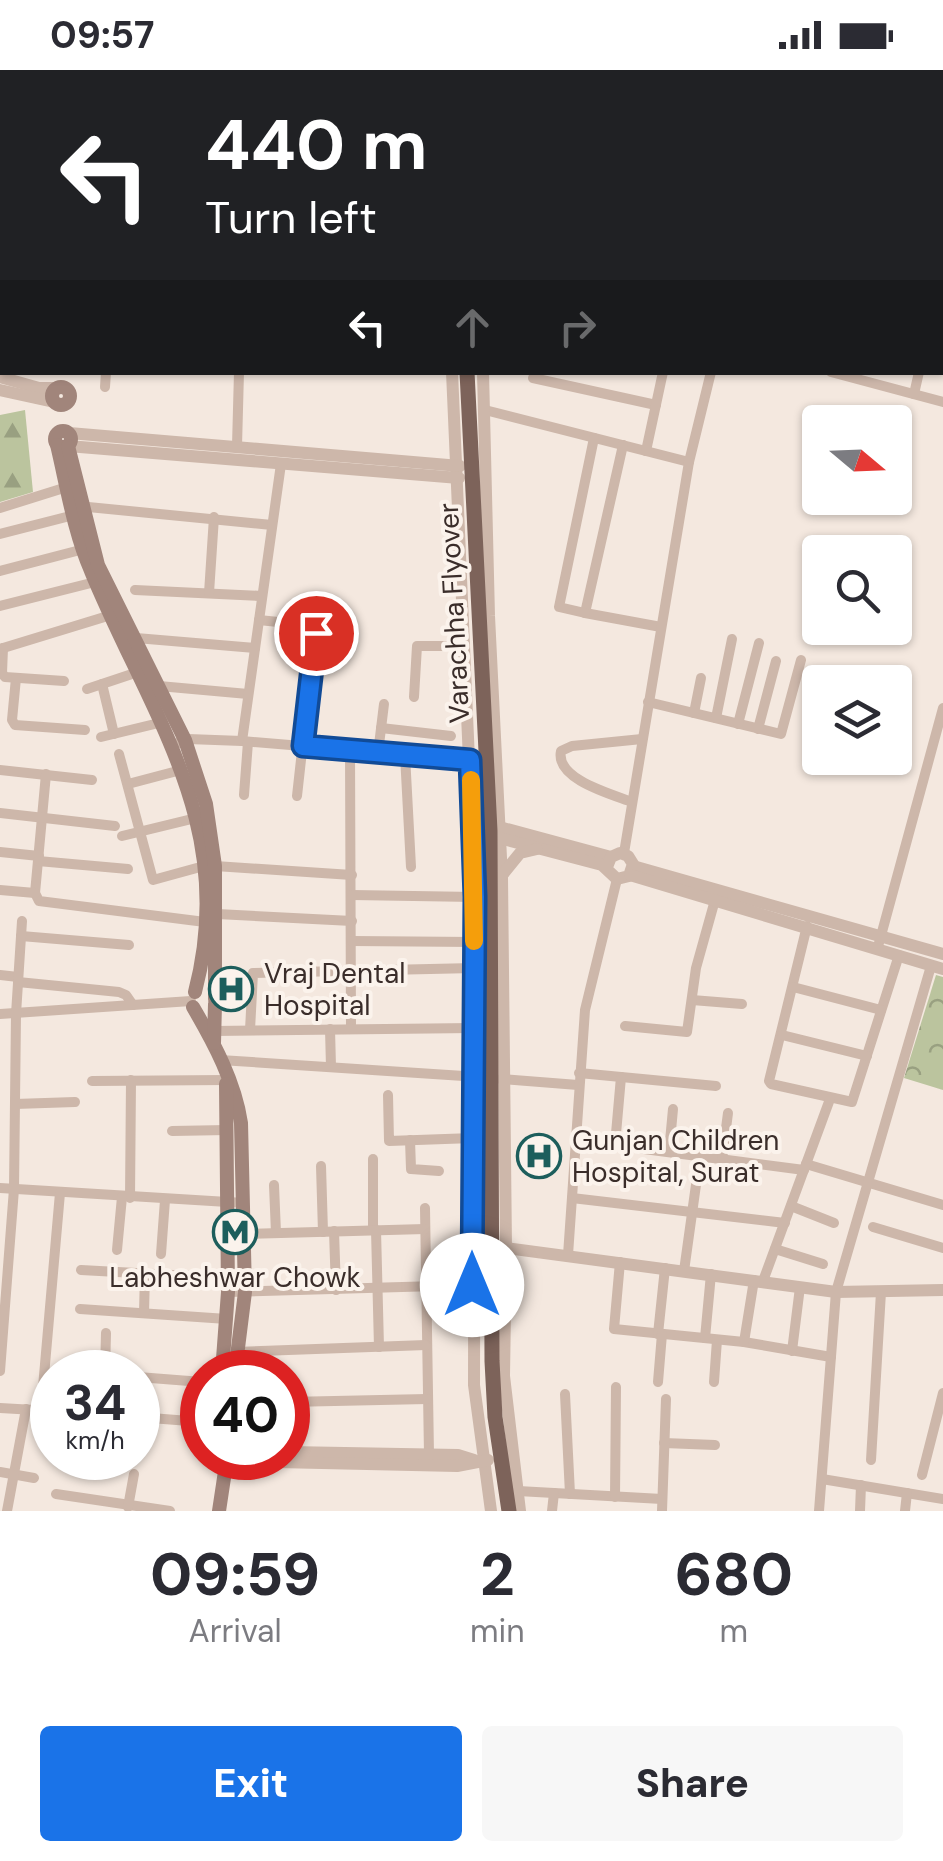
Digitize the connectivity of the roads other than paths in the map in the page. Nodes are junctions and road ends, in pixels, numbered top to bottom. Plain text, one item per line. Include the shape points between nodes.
1 (106, 375) edge
2 (238, 375) edge
3 (452, 375) edge
4 (464, 375) edge
5 (464, 375) edge
6 (483, 375) edge
7 (662, 375) edge
8 (710, 375) edge
9 (853, 375) edge
10 (882, 375) edge
11 (918, 375) edge
12 (0, 377) edge
13 (533, 378) dead end
14 (879, 385) junction
15 (105, 387) dead end
16 (0, 390) edge
17 (61, 391) edge
18 (914, 394) junction
19 (943, 402) edge
20 (656, 405) junction
21 (485, 410) junction
22 (594, 438) junction
23 (63, 440) junction
24 (623, 445) junction
25 (237, 446) junction
26 (646, 451) junction
27 (690, 462) junction
28 (281, 464) junction
29 (454, 472) junction
30 (486, 474) junction
31 (67, 487) junction
32 (0, 508) edge
33 (76, 509) junction
34 (214, 517) junction
35 (272, 525) junction
36 (0, 534) edge
37 (84, 549) junction
38 (0, 571) edge
39 (96, 582) junction
40 (135, 590) dead end
41 (209, 593) junction
42 (262, 596) junction
43 (0, 606) edge
44 (584, 613) junction
45 (112, 615) junction
46 (259, 620) junction
47 (661, 627) junction
48 (136, 638) junction
49 (732, 640) dead end
50 (759, 643) dead end
51 (464, 646) junction
52 (2, 648) edge
53 (255, 648) junction
54 (776, 660) dead end
55 (801, 660) dead end
56 (138, 672) junction
57 (16, 678) junction
58 (702, 678) dead end
59 (64, 681) dead end
60 (102, 684) junction
61 (159, 686) junction
62 (87, 690) dead end
63 (248, 694) junction
64 (414, 697) dead end
65 (648, 702) junction
66 (384, 704) dead end
67 (943, 708) edge
68 (694, 713) junction
69 (716, 718) junction
70 (163, 722) junction
71 (738, 724) junction
72 (381, 728) junction
73 (758, 729) junction
74 (85, 730) dead end
75 (114, 734) junction
76 (451, 736) dead end
77 (101, 737) dead end
78 (642, 739) junction
79 (244, 741) junction
80 (179, 742) junction
81 (303, 746) junction
82 (350, 750) junction
83 (378, 753) junction
84 (119, 754) dead end
85 (405, 755) junction
86 (470, 760) junction
87 (0, 770) edge
88 (181, 770) junction
89 (46, 774) junction
90 (92, 780) dead end
91 (128, 784) junction
92 (244, 795) dead end
93 (297, 796) dead end
94 (632, 802) junction
95 (498, 807) junction
96 (0, 814) edge
97 (42, 818) junction
98 (196, 818) junction
99 (473, 826) junction
100 (141, 831) junction
101 (500, 832) junction
102 (526, 834) junction
103 (540, 848) junction
104 (0, 852) edge
105 (38, 859) junction
106 (614, 859) junction
107 (210, 866) junction
108 (411, 868) dead end
109 (128, 869) dead end
110 (627, 873) junction
111 (352, 875) junction
112 (502, 878) junction
113 (0, 890) edge
114 (36, 893) junction
115 (352, 894) junction
116 (475, 897) junction
117 (715, 900) junction
118 (211, 918) junction
119 (22, 921) dead end
120 (352, 921) junction
121 (807, 926) junction
122 (21, 936) junction
123 (352, 941) junction
124 (474, 942) junction
125 (880, 942) junction
126 (129, 944) dead end
127 (943, 954) edge
128 (898, 955) junction
129 (937, 967) edge
130 (474, 968) junction
131 (352, 971) junction
132 (0, 975) edge
133 (18, 980) junction
134 (793, 986) junction
135 (193, 1000) junction
136 (692, 1000) junction
137 (215, 1002) junction
138 (742, 1004) dead end
139 (133, 1005) junction
140 (882, 1010) junction
141 (0, 1014) edge
142 (16, 1014) junction
143 (625, 1026) dead end
144 (474, 1028) junction
145 (330, 1029) junction
146 (351, 1029) junction
147 (250, 1030) junction
148 (782, 1035) junction
149 (214, 1037) junction
150 (868, 1056) junction
151 (331, 1068) junction
152 (224, 1071) junction
153 (472, 1076) junction
154 (621, 1077) junction
155 (579, 1079) junction
156 (92, 1080) dead end
157 (130, 1080) junction
158 (503, 1080) junction
159 (716, 1086) dead end
160 (388, 1095) dead end
161 (830, 1098) junction
162 (75, 1102) dead end
163 (15, 1104) junction
164 (673, 1109) dead end
165 (728, 1112) dead end
166 (227, 1130) junction
167 (172, 1131) dead end
168 (473, 1138) junction
169 (410, 1140) junction
170 (575, 1140) junction
171 (615, 1145) junction
172 (669, 1152) junction
173 (700, 1156) junction
174 (373, 1159) dead end
175 (722, 1159) junction
176 (321, 1166) dead end
177 (805, 1167) junction
178 (439, 1171) dead end
179 (867, 1182) junction
180 (274, 1185) dead end
181 (0, 1188) edge
182 (14, 1189) junction
183 (60, 1193) junction
184 (126, 1197) junction
185 (572, 1198) junction
186 (166, 1200) junction
187 (236, 1203) junction
188 (943, 1205) edge
189 (791, 1206) junction
190 (424, 1208) dead end
191 (693, 1212) junction
192 (785, 1223) junction
193 (834, 1223) dead end
194 (873, 1227) dead end
195 (425, 1229) junction
196 (375, 1230) junction
197 (329, 1232) junction
198 (276, 1233) junction
199 (244, 1234) junction
200 (5, 1243) edge
201 (506, 1248) junction
202 (943, 1248) edge
203 (117, 1250) dead end
204 (775, 1250) junction
205 (162, 1254) dead end
206 (568, 1255) junction
207 (620, 1262) junction
208 (823, 1264) dead end
209 (665, 1268) junction
210 (81, 1270) dead end
211 (684, 1271) junction
212 (145, 1274) junction
213 (711, 1274) junction
214 (758, 1281) junction
215 (472, 1285) junction
216 (228, 1286) junction
217 (426, 1287) junction
218 (800, 1287) junction
219 (378, 1288) junction
220 (3, 1289) edge
221 (336, 1290) junction
222 (943, 1290) edge
223 (245, 1292) junction
224 (836, 1292) junction
225 (881, 1292) junction
226 (80, 1309) dead end
227 (144, 1313) junction
228 (227, 1319) junction
229 (106, 1333) dead end
230 (2, 1334) edge
231 (660, 1334) junction
232 (704, 1338) junction
233 (717, 1340) junction
234 (744, 1342) junction
235 (426, 1346) junction
236 (379, 1347) junction
237 (50, 1350) edge
238 (106, 1350) edge
239 (224, 1350) edge
240 (237, 1350) edge
241 (294, 1350) edge
242 (792, 1350) junction
243 (831, 1358) junction
244 (0, 1363) edge
245 (0, 1370) edge
246 (658, 1382) dead end
247 (714, 1382) dead end
248 (616, 1387) dead end
249 (565, 1394) dead end
250 (943, 1394) edge
251 (428, 1399) junction
252 (666, 1399) dead end
253 (310, 1402) edge
254 (0, 1408) edge
255 (26, 1410) junction
256 (30, 1410) edge
257 (664, 1444) junction
258 (715, 1444) dead end
259 (310, 1452) edge
260 (429, 1454) junction
261 (479, 1460) junction
262 (514, 1460) junction
263 (871, 1460) dead end
264 (310, 1462) edge
265 (0, 1472) edge
266 (14, 1474) junction
267 (922, 1476) dead end
268 (30, 1477) edge
269 (822, 1479) junction
270 (133, 1480) edge
271 (224, 1480) edge
272 (861, 1485) junction
273 (518, 1492) junction
274 (907, 1493) junction
275 (56, 1494) dead end
276 (554, 1494) junction
277 (570, 1494) junction
278 (615, 1496) junction
279 (943, 1499) edge
280 (662, 1505) edge
281 (128, 1508) edge
282 (7, 1511) edge
283 (170, 1511) edge
284 (219, 1511) edge
285 (491, 1511) edge
286 (500, 1511) edge
287 (509, 1511) edge
288 (520, 1511) edge
289 (552, 1511) edge
290 (819, 1511) edge
291 (860, 1511) edge
292 (906, 1511) edge

1 - 15 street
2 - 25 street
3 - 29 street
4 - 286 main road, Varachha Flyover, bridge via 482,894 482,1360
5 - 287 main road, Varachha Flyover, bridge via 490,831 492,1361
6 - 21 street
7 - 20 street
8 - 27 street
9 - 14 street
10 - 14 street
11 - 18 street
12 - 17 street
13 - 20 street
14 - 18 street
16 - 17 street
17 - 23 main road
18 - 19 street
20 - 26 street
21 - 22 street
21 - 30 street
22 - 24 street
22 - 44 street via 559,607
23 - 25 street
23 - 28 street
23 - 31 main road
23 - 33 main road
24 - 26 street
24 - 44 street
25 - 29 street
26 - 27 street
27 - 47 street
28 - 29 street
28 - 35 street
29 - 30 street
29 - 51 street
30 - 95 street
31 - 32 street
31 - 33 main road
33 - 34 street
33 - 36 street
33 - 37 main road
33 - 48 main road
34 - 35 street
34 - 41 street
35 - 42 street
37 - 38 street
37 - 39 main road
39 - 43 street
39 - 45 main road
40 - 41 street
41 - 42 street
42 - 46 street
44 - 47 street
45 - 52 street
45 - 56 main road
46 - 53 street
46 - 81 street via 307,625 316,633
47 - 65 street
48 - 53 street
48 - 61 main road
49 - 69 street
50 - 71 street
51 - 64 street via 417,646
51 - 86 street
52 - 57 street via 2,675
53 - 63 street
54 - 73 street
55 - 73 street via 782,733
56 - 60 street
56 - 70 main road
57 - 59 street
57 - 74 street via 15,726
58 - 68 street
60 - 62 street
60 - 75 street
61 - 63 street
61 - 80 main road
63 - 79 street
65 - 68 street
65 - 78 street
66 - 72 street
67 - 125 street
68 - 69 street
69 - 71 street
70 - 75 street
70 - 80 main road
71 - 73 street
72 - 76 street
72 - 83 street
75 - 77 street
78 - 94 street
78 - 94 street via 572,746 559,758 583,782
79 - 80 street
79 - 81 street
79 - 92 street
80 - 88 main road
80 - 107 main road via 206,804
81 - 82 street
81 - 93 street
82 - 83 street
82 - 111 street
83 - 85 street
84 - 91 street
85 - 86 street
85 - 108 street
86 - 99 street
87 - 89 street
88 - 91 street
88 - 98 main road
89 - 90 street
89 - 97 street
91 - 100 street
94 - 106 street
95 - 101 street
95 - 102 street
96 - 97 street
97 - 100 street
97 - 105 street
98 - 100 street
98 - 107 main road
99 - 101 street
99 - 116 street
100 - 107 street via 153,880
101 - 102 street
101 - 103 street
101 - 112 street
102 - 106 street
103 - 106 street
103 - 112 street via 514,857
104 - 105 street
105 - 109 street
105 - 114 street
106 - 110 street
106 - 110 street via 631,858
107 - 111 street
107 - 118 main road
110 - 117 street
110 - 125 street
110 - 155 street via 584,1010
111 - 115 street
112 - 158 street
113 - 114 street
114 - 118 street via 46,904
115 - 116 street
115 - 120 street
116 - 124 street
117 - 121 street
117 - 136 street
118 - 120 street
118 - 135 main road
118 - 137 main road
119 - 122 street
120 - 123 street
121 - 125 street
121 - 134 street
122 - 126 street
122 - 133 street
123 - 124 street
123 - 131 street
124 - 130 street
125 - 127 street
125 - 128 street
128 - 129 street
128 - 140 street
129 - 179 street
130 - 131 street
130 - 144 street
131 - 146 street
131 - 147 street via 253,973
132 - 133 street
133 - 139 street via 119,992
133 - 142 street
134 - 140 street
134 - 148 street
135 - 137 main road via 209,990
135 - 139 street
135 - 149 main road
136 - 138 street
136 - 143 street via 684,1034
137 - 149 main road
139 - 142 street
140 - 150 street
141 - 142 street
142 - 163 street
144 - 146 street
144 - 153 street
145 - 146 street
145 - 147 street
145 - 151 street
147 - 149 street
148 - 150 street
148 - 161 street via 770,1083
149 - 152 main road
150 - 161 street via 852,1102
151 - 152 street
151 - 153 street
152 - 157 street
152 - 166 main road
152 - 187 main road via 241,1123
153 - 158 street
153 - 168 street
154 - 155 street
154 - 159 street
154 - 171 street
155 - 158 street
155 - 170 street
156 - 157 street
157 - 184 street
158 - 201 street
160 - 169 street via 387,1139
161 - 177 street
162 - 163 street
163 - 182 street
164 - 172 street
165 - 175 street
166 - 167 street
166 - 187 main road
168 - 169 street
168 - 215 street
169 - 178 street via 411,1170
170 - 171 street
170 - 185 street
171 - 172 street
172 - 173 street
173 - 175 street
173 - 191 street
174 - 196 street
175 - 177 street
176 - 197 street
177 - 179 street
177 - 189 street
179 - 188 street
179 - 224 street
180 - 198 street
181 - 182 street
182 - 183 street
182 - 200 street
183 - 184 street
183 - 237 street
184 - 186 street
184 - 203 street
185 - 191 street
185 - 206 street
186 - 187 street
186 - 205 street
187 - 199 main road
187 - 216 main road
189 - 192 street
189 - 193 street
190 - 195 street
191 - 192 street
191 - 211 street
192 - 204 street
194 - 202 street
195 - 196 street
195 - 217 street
196 - 197 street
196 - 219 street
197 - 198 street
197 - 221 street
198 - 199 street
199 - 223 main road
200 - 220 street
201 - 206 street
201 - 262 street via 504,1376
204 - 208 street
204 - 214 street
206 - 207 street
207 - 209 street
207 - 231 street via 612,1326
209 - 211 street
209 - 231 street
210 - 212 street
211 - 213 street
212 - 216 street
212 - 227 street
213 - 214 street
213 - 232 street
214 - 218 street
214 - 234 street
215 - 217 street
215 - 261 street
216 - 223 street
216 - 228 main road
217 - 219 street
217 - 235 street
218 - 224 street
218 - 242 street
219 - 221 street
219 - 236 street
220 - 230 street
221 - 223 street
222 - 225 street
223 - 240 main road
224 - 225 street
224 - 243 street
225 - 263 street
226 - 227 street
227 - 228 street
228 - 239 main road
229 - 238 street
230 - 244 street
231 - 232 street
231 - 246 street
232 - 233 street
233 - 234 street
233 - 247 street
234 - 242 street
235 - 236 street
235 - 251 street
236 - 241 street
242 - 243 street
243 - 269 street
244 - 245 street
248 - 278 street
249 - 277 street
250 - 267 street
251 - 253 street
251 - 260 street
252 - 257 street
254 - 255 street
255 - 256 street
255 - 266 street
257 - 258 street
257 - 280 street
259 - 260 street
260 - 261 street
261 - 262 street
261 - 264 street via 457,1466
261 - 285 street
262 - 273 street
265 - 266 street
266 - 268 street
266 - 282 street
269 - 272 street
269 - 290 street
270 - 281 street
271 - 284 main road
272 - 274 street
272 - 291 street
273 - 276 street
273 - 288 street
274 - 279 street
274 - 292 street
275 - 281 street
276 - 277 street
276 - 289 street
277 - 278 street
278 - 280 street
281 - 283 street

